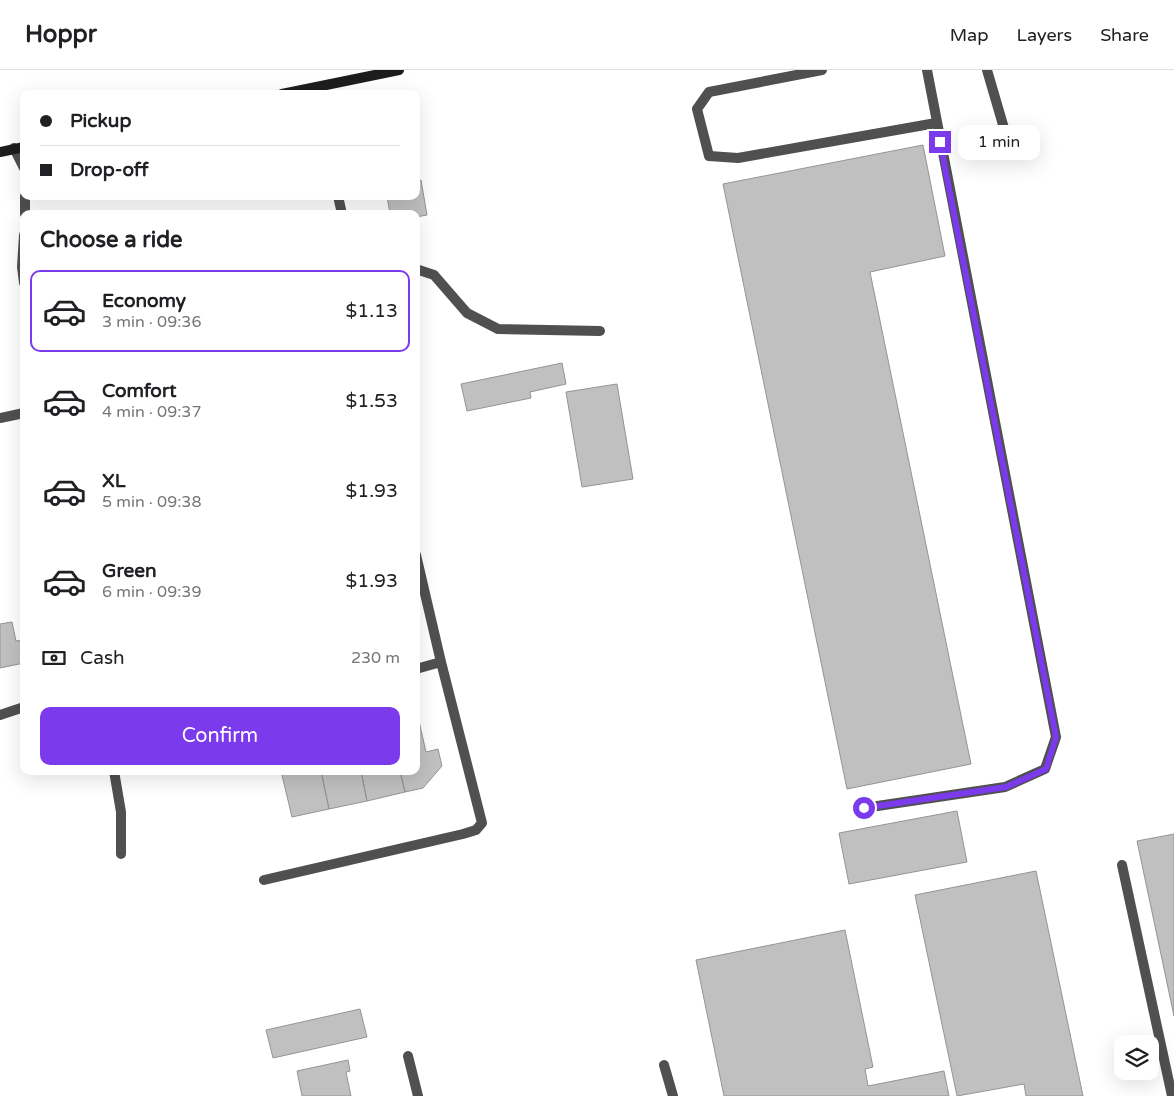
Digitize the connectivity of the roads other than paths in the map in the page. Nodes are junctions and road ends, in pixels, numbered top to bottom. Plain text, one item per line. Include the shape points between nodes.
1 (822, 70) edge
2 (927, 70) edge
3 (987, 70) edge
4 (395, 71) edge
5 (314, 90) edge
6 (936, 123) junction
7 (1006, 135) dead end
8 (19, 148) edge
9 (0, 152) edge
10 (420, 270) edge
11 (600, 331) dead end
12 (20, 414) edge
13 (0, 418) edge
14 (420, 572) edge
15 (441, 662) junction
16 (420, 668) edge
17 (20, 708) edge
18 (0, 715) edge
19 (115, 775) edge
20 (864, 808) dead end
21 (121, 854) dead end
22 (1122, 865) dead end
23 (264, 880) dead end
24 (408, 1056) dead end
25 (664, 1065) dead end
26 (418, 1096) edge
27 (672, 1096) edge
28 (1172, 1096) edge

1 - 6 lane via 709,92 697,109 710,156 738,158
2 - 6 lane
3 - 7 lane
4 - 5 street
6 - 20 lane via 1056,737 1046,769 1006,787
8 - 9 street
10 - 11 lane via 434,275 467,312 498,329
12 - 13 lane
14 - 15 lane
15 - 16 lane
15 - 23 lane via 482,823 476,830
17 - 18 lane
19 - 21 lane via 121,812
22 - 28 lane
24 - 26 lane
25 - 27 lane

